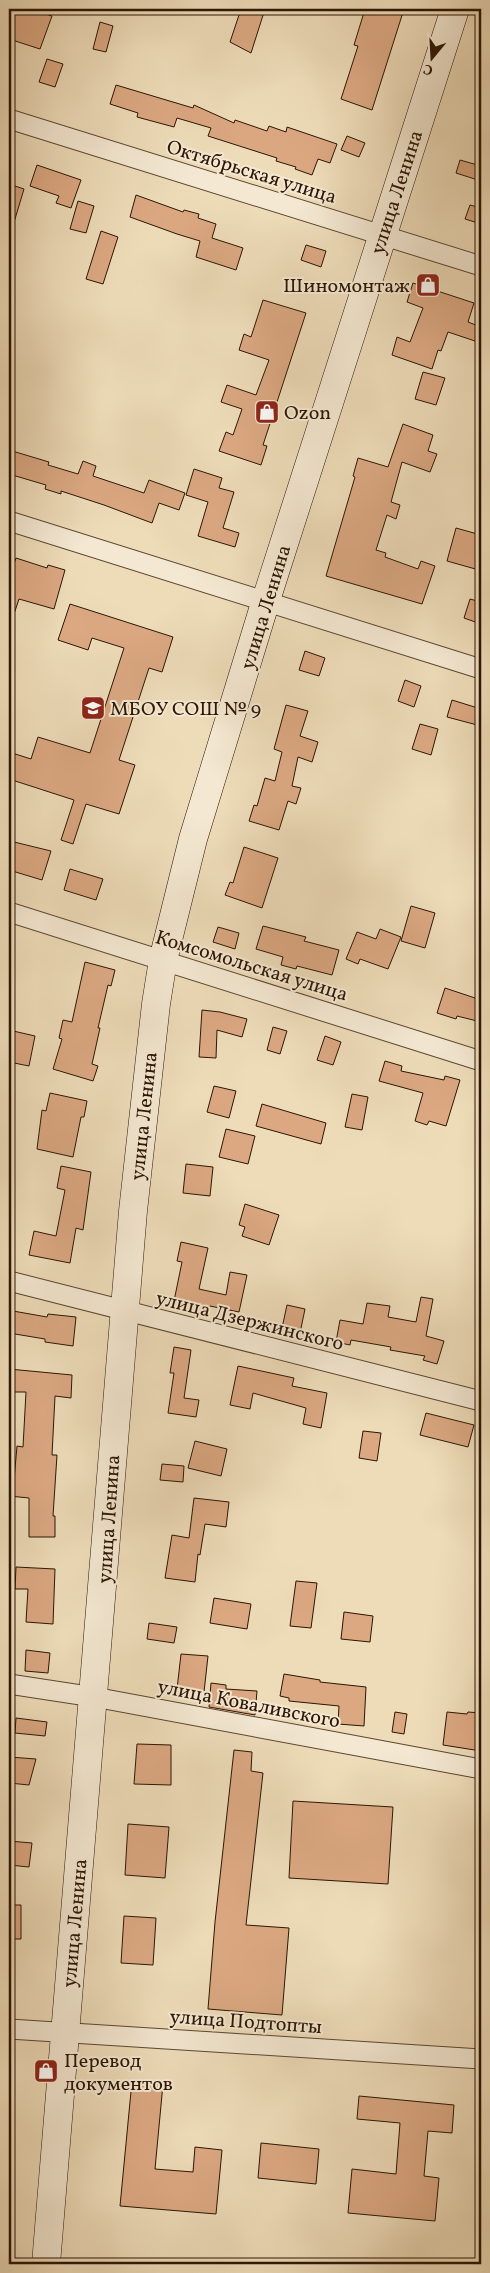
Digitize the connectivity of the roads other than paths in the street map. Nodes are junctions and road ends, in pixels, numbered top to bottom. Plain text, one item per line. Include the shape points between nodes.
1 (454, 9) edge
2 (9, 119) edge
3 (382, 235) junction
4 (481, 266) edge
5 (9, 521) edge
6 (266, 600) junction
7 (481, 669) edge
8 (9, 912) edge
9 (163, 960) junction
10 (481, 1060) edge
11 (9, 1281) edge
12 (124, 1311) junction
13 (481, 1401) edge
14 (9, 1684) edge
15 (94, 1697) junction
16 (481, 1769) edge
17 (9, 2028) edge
18 (65, 2032) junction
19 (481, 2059) edge
20 (46, 2264) edge

1 - 3 street, улица Ленина
2 - 3 street, Октябрьская улица
3 - 4 street, Октябрьская улица
3 - 6 street, улица Ленина
5 - 6 street
6 - 7 street
6 - 9 street, улица Ленина via 193,840
8 - 9 street, Комсомольская улица
9 - 10 street, Комсомольская улица
9 - 12 street, улица Ленина via 143,1114
11 - 12 street, улица Дзержинского
12 - 13 street, улица Дзержинского
12 - 15 street, улица Ленина
14 - 15 street, улица Коваливского
15 - 16 street, улица Коваливского
15 - 18 street, улица Ленина
17 - 18 street, улица Подтопты
18 - 19 street, улица Подтопты
18 - 20 street, улица Ленина

